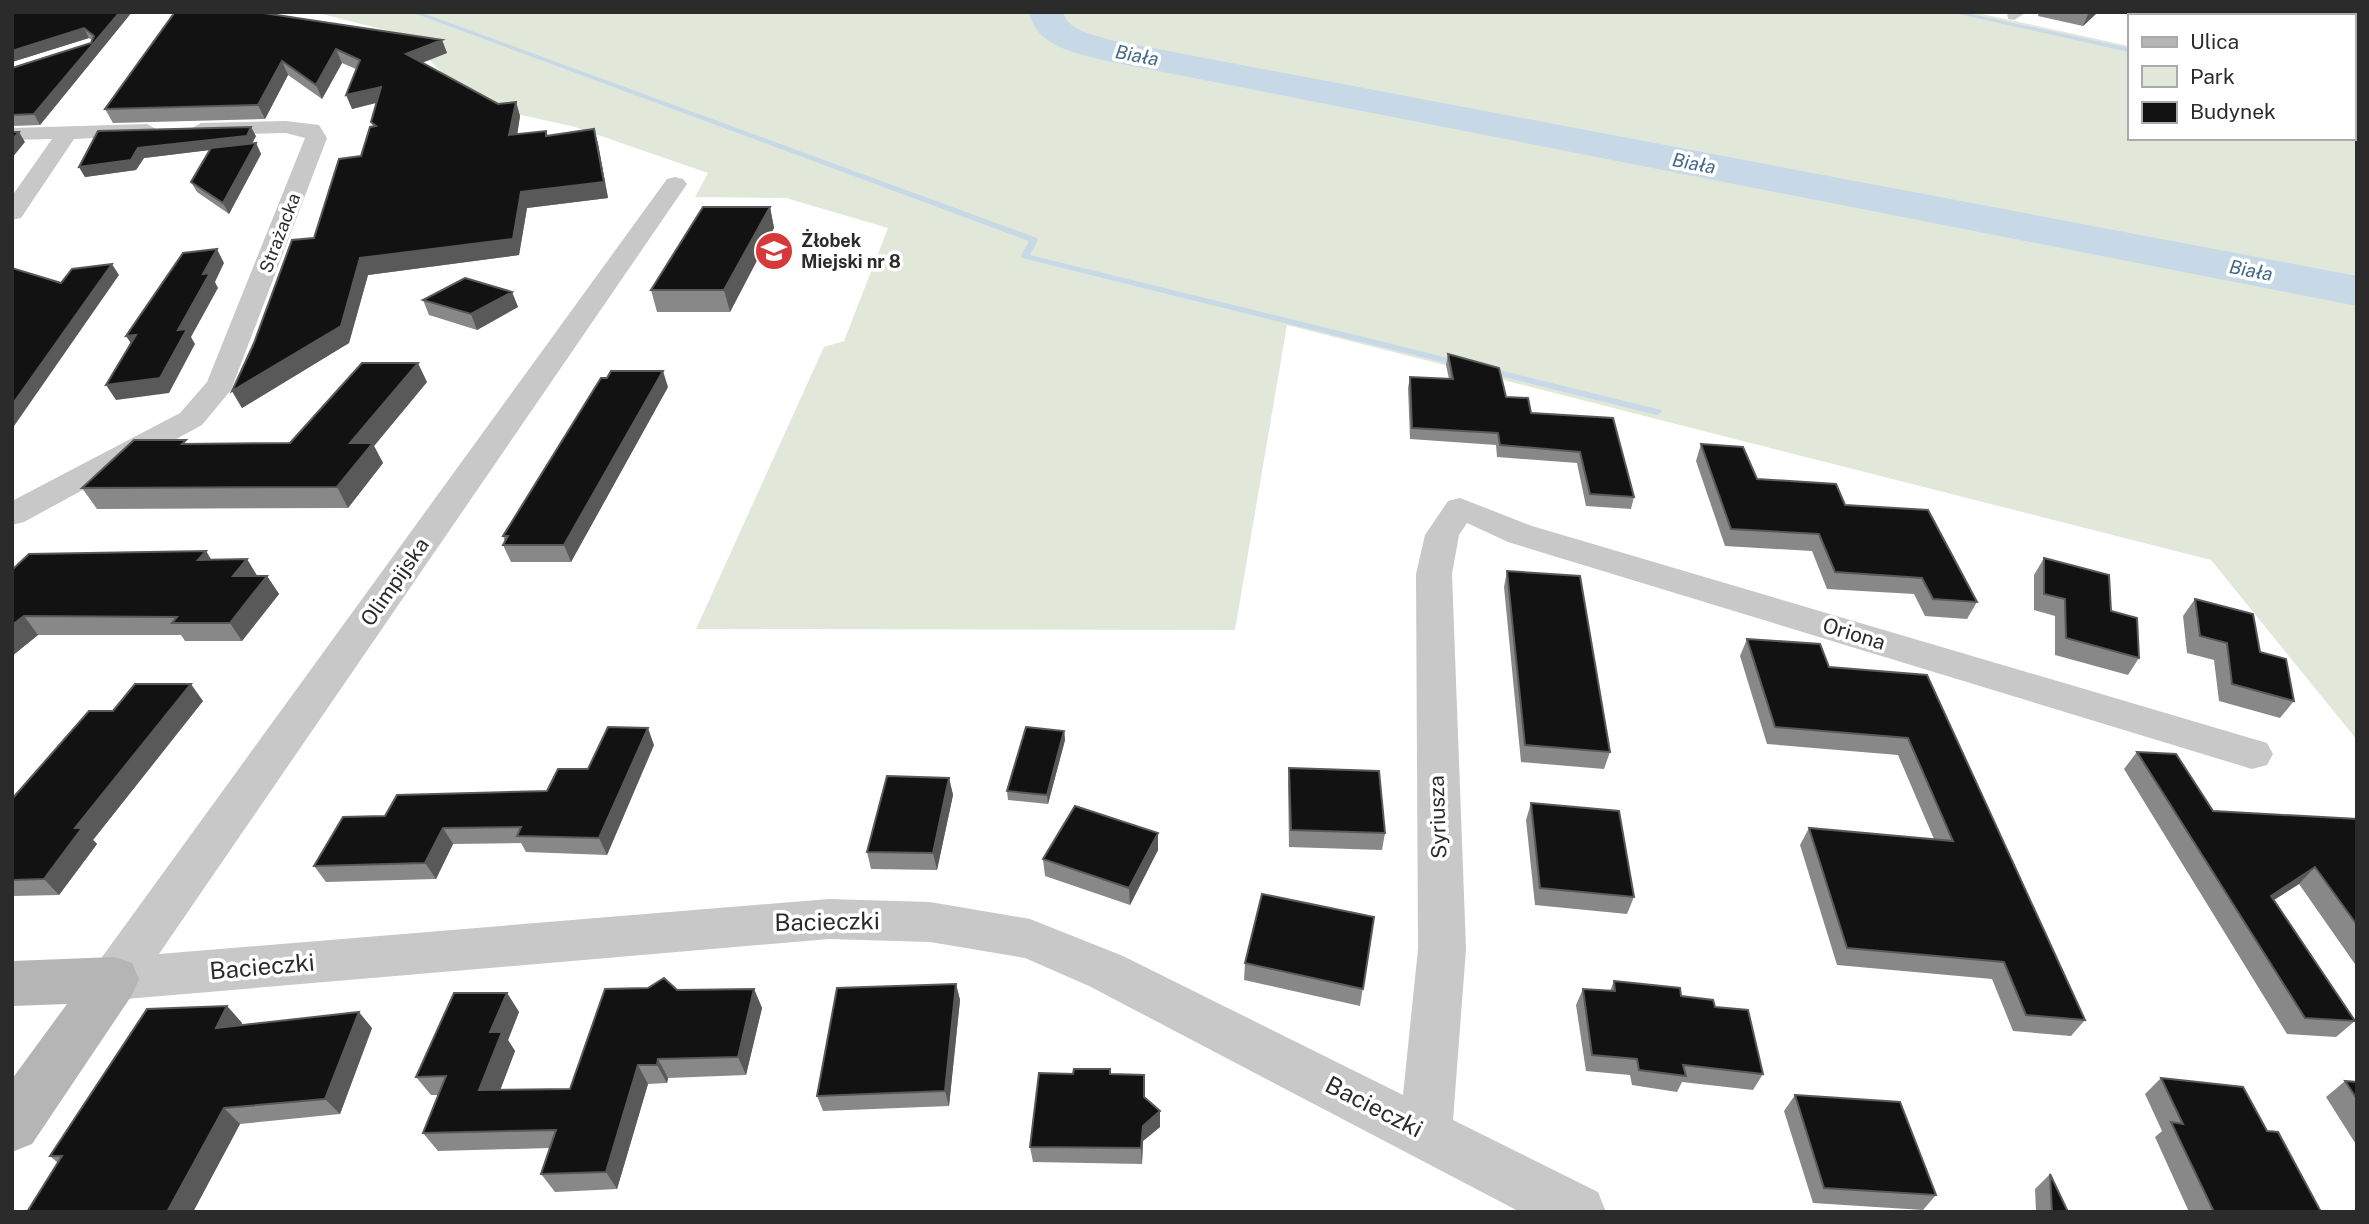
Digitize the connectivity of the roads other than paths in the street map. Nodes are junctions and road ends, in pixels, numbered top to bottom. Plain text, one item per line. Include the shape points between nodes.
1 (68, 132) junction
2 (12, 134) edge
3 (675, 184) dead end
4 (12, 213) edge
5 (1460, 508) joint
6 (12, 515) edge
7 (2252, 754) dead end
8 (114, 979) junction
9 (12, 984) edge
10 (12, 1125) edge
11 (1426, 1132) junction
12 (1578, 1212) edge

1 - 2 street, Strażacka
1 - 4 street
1 - 6 street, Strażacka via 286,127 311,130 316,138 221,384 191,419
3 - 8 street, Olimpijska
5 - 7 street, Oriona via 1520,534
5 - 11 street, Syriusza via 1442,535 1434,575 1442,949
8 - 9 street, Bacieczki
8 - 10 street
8 - 11 street, Bacieczki via 829,919 930,922 1030,939 1105,971
11 - 12 street, Bacieczki

